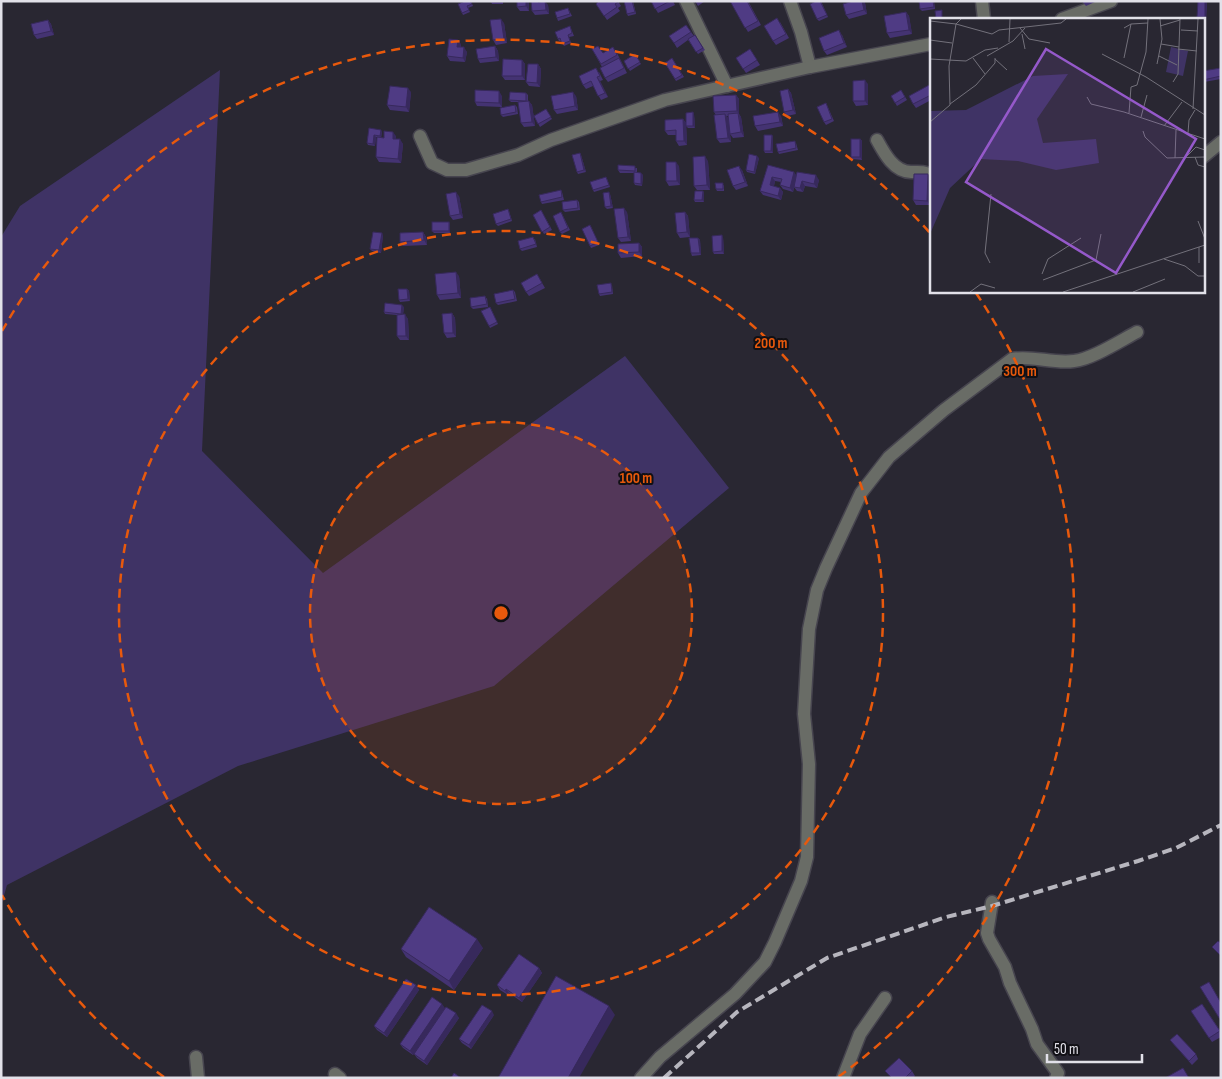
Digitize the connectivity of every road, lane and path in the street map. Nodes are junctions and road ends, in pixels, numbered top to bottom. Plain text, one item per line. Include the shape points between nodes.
1 (686, 1) edge
2 (790, 1) edge
3 (982, 1) edge
4 (1111, 1) edge
5 (984, 18) edge
6 (1067, 18) edge
7 (930, 44) edge
8 (810, 67) junction
9 (726, 86) junction
10 (420, 136) dead end
11 (1221, 137) edge
12 (877, 140) dead end
13 (1212, 149) edge
14 (930, 175) edge
15 (1137, 332) dead end
16 (992, 902) dead end
17 (885, 998) dead end
18 (196, 1057) dead end
19 (198, 1078) edge
20 (641, 1078) edge
21 (843, 1078) edge
22 (1056, 1078) edge

1 - 9 street
2 - 8 street
3 - 5 street
4 - 6 street
7 - 8 street
8 - 9 street
9 - 10 street via 665,100 518,155 466,170 447,170 432,162
11 - 13 street
12 - 14 street via 900,169
15 - 20 street via 1073,362 1012,359 889,457 865,487 817,590 810,629 804,714 809,764 806,857 801,881 776,942 764,962 735,994 671,1047
16 - 22 street via 989,939 1005,967 1037,1044 1058,1073
17 - 21 street via 860,1034
18 - 19 street

